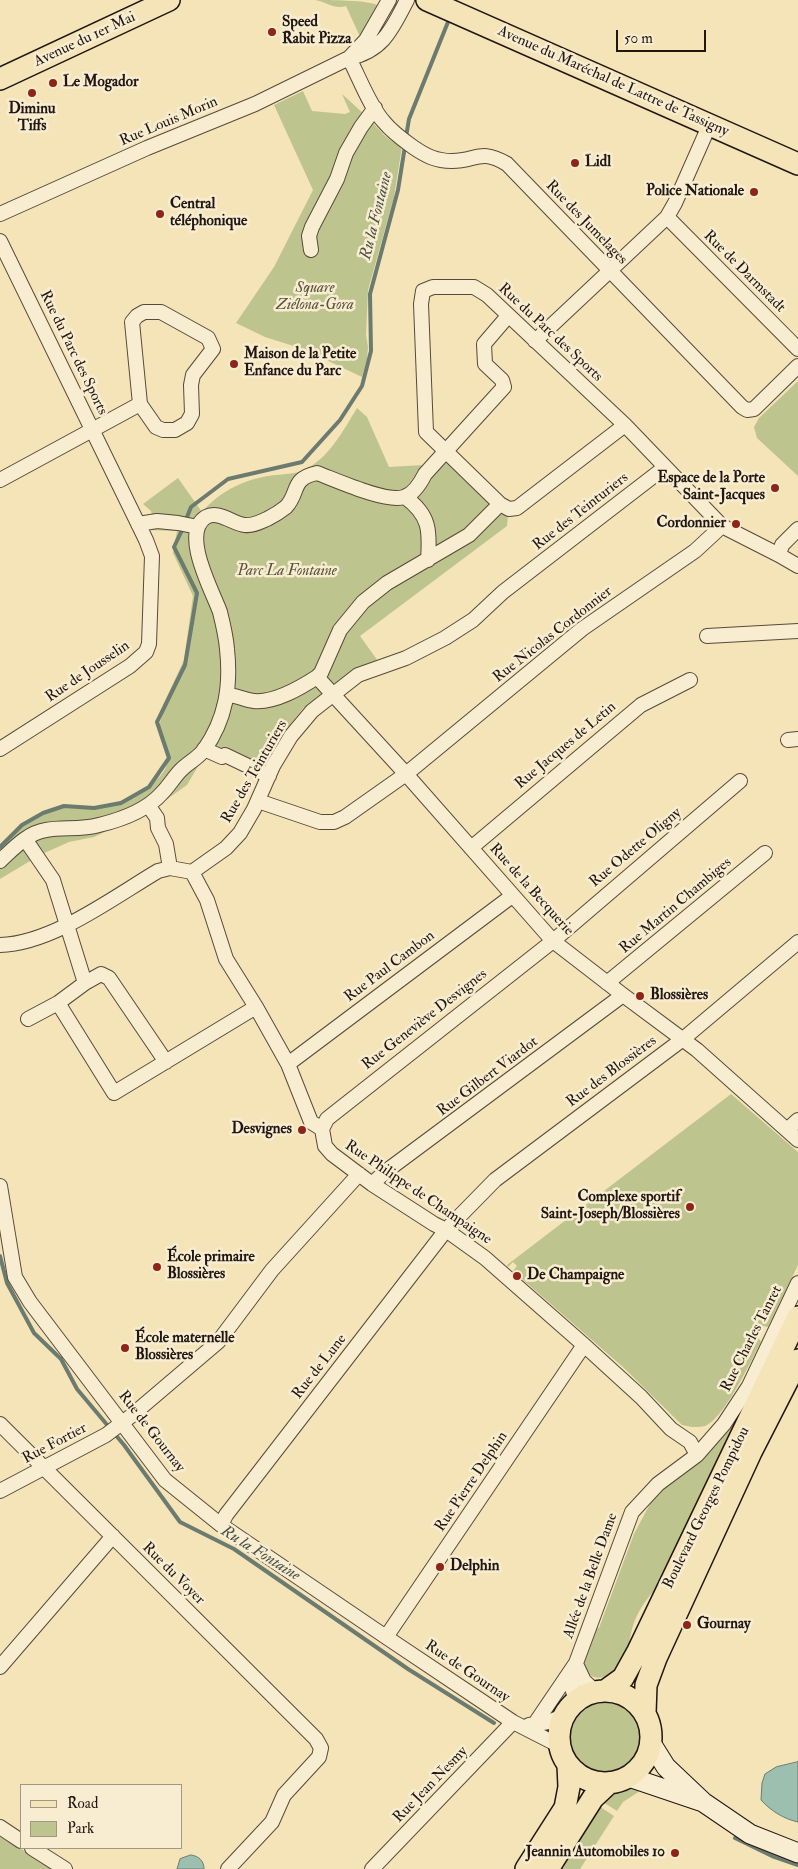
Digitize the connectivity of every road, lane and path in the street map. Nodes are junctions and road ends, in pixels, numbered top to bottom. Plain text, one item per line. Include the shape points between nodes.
1 (169, 0) edge
2 (389, 0) edge
3 (407, 0) edge
4 (434, 3) edge
5 (349, 58) junction
6 (0, 79) edge
7 (375, 108) junction
8 (709, 126) junction
9 (798, 164) edge
10 (0, 214) edge
11 (667, 217) junction
12 (0, 241) edge
13 (311, 250) dead end
14 (609, 270) junction
15 (508, 316) junction
16 (535, 341) junction
17 (798, 349) edge
18 (798, 366) edge
19 (140, 404) junction
20 (625, 425) junction
21 (92, 431) junction
22 (446, 450) junction
23 (664, 468) junction
24 (0, 480) edge
25 (405, 497) junction
26 (500, 504) junction
27 (138, 524) junction
28 (189, 525) junction
29 (722, 526) junction
30 (798, 529) edge
31 (779, 554) junction
32 (428, 560) junction
33 (798, 566) edge
34 (798, 631) edge
35 (707, 636) dead end
36 (317, 677) junction
37 (690, 680) dead end
38 (333, 693) junction
39 (227, 695) junction
40 (0, 749) edge
41 (204, 749) junction
42 (406, 774) junction
43 (269, 776) junction
44 (740, 781) dead end
45 (258, 801) junction
46 (148, 805) junction
47 (25, 839) junction
48 (471, 848) junction
49 (765, 853) dead end
50 (0, 861) edge
51 (170, 868) junction
52 (192, 872) junction
53 (512, 896) junction
54 (67, 926) junction
55 (553, 941) junction
56 (798, 942) edge
57 (0, 945) edge
58 (85, 983) junction
59 (607, 983) junction
60 (623, 995) junction
61 (58, 1003) junction
62 (256, 1007) junction
63 (28, 1019) dead end
64 (683, 1039) junction
65 (166, 1062) junction
66 (288, 1064) junction
67 (798, 1120) edge
68 (322, 1129) junction
69 (787, 1130) junction
70 (798, 1140) edge
71 (359, 1174) junction
72 (372, 1184) junction
73 (0, 1186) edge
74 (446, 1230) junction
75 (798, 1283) edge
76 (798, 1318) edge
77 (584, 1345) junction
78 (798, 1360) edge
79 (0, 1424) edge
80 (115, 1428) junction
81 (697, 1455) junction
82 (44, 1468) junction
83 (0, 1491) edge
84 (221, 1524) junction
85 (112, 1536) junction
86 (386, 1637) junction
87 (576, 1663) junction
88 (0, 1667) edge
89 (601, 1691) junction
90 (570, 1708) junction
91 (645, 1713) junction
92 (516, 1724) junction
93 (534, 1725) junction
94 (651, 1743) junction
95 (564, 1756) junction
96 (619, 1780) junction
97 (703, 1802) junction
98 (0, 1827) edge
99 (20, 1840) edge
100 (34, 1849) edge
101 (798, 1853) edge
102 (65, 1869) edge
103 (228, 1869) edge
104 (372, 1869) edge
105 (526, 1869) edge
106 (548, 1869) edge

1 - 6 main road, Avenue du 1er Mai
2 - 5 street, Rue Louis Morin via 366,40
3 - 5 street, Rue Louis Morin via 380,45 363,55
4 - 8 main road, Avenue du Maréchal de Lattre de Tassigny
5 - 7 street, Rue des Jumelages
5 - 10 street, Rue Louis Morin via 255,104
7 - 13 street via 346,153 337,179 312,227 309,236
7 - 14 street, Rue des Jumelages via 382,120 407,143 439,161 486,155 507,164
8 - 9 main road, Avenue du Maréchal de Lattre de Tassigny
8 - 11 street
11 - 14 street
11 - 17 street, Rue de Darmstadt
12 - 21 street, Rue du Parc des Sports
14 - 16 street
14 - 18 street, Rue des Jumelages via 742,408 754,409
15 - 16 street, Rue du Parc des Sports
15 - 22 street via 484,344 485,364 502,380 504,387
15 - 22 street, Rue du Parc des Sports via 474,287 433,287 423,291 426,432
16 - 20 street, Rue du Parc des Sports
19 - 19 street via 156,427 163,430 175,430 187,423 192,414 193,375 212,349 208,338 161,312 144,312 137,316 132,322
19 - 21 street, Rue du Parc des Sports
20 - 23 street, Rue du Parc des Sports
20 - 26 street via 517,508
21 - 24 street
21 - 27 street, Rue de Jousselin
22 - 25 street
22 - 26 street, Rue du Parc des Sports
23 - 29 street, Rue du Parc des Sports
23 - 38 street, Rue des Teinturiers via 503,592 473,620 406,658 358,675
25 - 28 street via 371,493 317,472 302,478 286,506 254,525 214,515
25 - 32 street via 425,518 429,538
26 - 32 street via 469,534
27 - 28 street via 157,521
27 - 40 street, Rue de Jousselin via 152,556 150,631 146,652 130,666
28 - 39 street via 225,633
29 - 31 street, Rue du Parc des Sports
29 - 42 street, Rue Nicolas Cordonnier via 695,550 582,629
30 - 31 street via 782,545
31 - 33 street, Rue du Parc des Sports
32 - 36 street via 375,591 363,602 340,630
34 - 35 street
36 - 38 street, Rue de la Becquerie
36 - 39 street via 263,701
37 - 48 street, Rue Jacques de Letin via 641,705
38 - 42 street, Rue de la Becquerie
38 - 43 street, Rue des Teinturiers via 312,711 292,736
39 - 41 street via 224,712
41 - 43 street via 222,757 225,755
41 - 46 street
42 - 45 street, Rue Nicolas Cordonnier via 334,822 320,822
42 - 48 street, Rue de la Becquerie
43 - 45 street, Rue des Teinturiers
44 - 55 street, Rue Odette Oligny
45 - 52 street, Rue des Teinturiers via 231,843
46 - 47 street via 98,825 44,830
46 - 51 street via 157,818
47 - 50 street
47 - 54 street via 53,880
48 - 53 street, Rue de la Becquerie
49 - 59 street, Rue Martin Chambiges
51 - 52 street
51 - 54 street via 158,871
52 - 62 street, Rue Philippe de Champaigne via 206,900 226,959
53 - 55 street, Rue de la Becquerie
53 - 66 street, Rue Paul Cambon
54 - 57 street via 12,945
54 - 58 street
55 - 59 street, Rue de la Becquerie
55 - 68 street, Rue Geneviève Desvignes via 327,1119
56 - 64 street, Rue des Blossières
58 - 61 street
58 - 65 street via 101,974 109,978
59 - 60 street, Rue de la Becquerie
60 - 64 street, Rue de la Becquerie
60 - 72 street, Rue Gilbert Viardot
61 - 63 street
61 - 65 street via 114,1093
62 - 65 street
62 - 66 street, Rue Philippe de Champaigne
64 - 69 street, Rue de la Becquerie
64 - 74 street, Rue des Blossières via 495,1180
66 - 68 street, Rue Philippe de Champaigne via 311,1122
67 - 69 street
68 - 71 street, Rue Philippe de Champaigne via 329,1151
69 - 70 street, Rue de la Becquerie
71 - 72 street, Rue Philippe de Champaigne
71 - 80 street, Rue Fortier via 272,1270 218,1342
72 - 74 street, Rue Philippe de Champaigne
73 - 80 street, Rue de Gournay via 15,1277
74 - 77 street, Rue Philippe de Champaigne via 484,1258
74 - 84 street, Rue de Lune
75 - 81 street, Rue Charles Tanret via 749,1386 724,1424
76 - 89 main road, Boulevard Georges Pompidou via 638,1651 623,1678
77 - 81 street, Rue Philippe de Champaigne via 671,1429 690,1442
77 - 86 street, Rue Pierre Delphin
78 - 91 main road, Boulevard Georges Pompidou via 751,1452 656,1658 646,1685
79 - 82 street, Rue du Voyer
80 - 82 street, Rue Fortier
80 - 84 street, Rue de Gournay via 165,1480
81 - 87 street, Allée de la Belle Dame via 658,1484 632,1512
82 - 83 street, Rue Fortier
82 - 85 street, Rue du Voyer
84 - 86 street, Rue de Gournay
85 - 88 street
85 - 103 street, Rue du Voyer via 316,1739 321,1748 318,1757 284,1795 272,1822
86 - 92 street, Rue de Gournay
87 - 89 street via 584,1681
87 - 90 street
87 - 93 street, Allée de la Belle Dame
89 - 90 main road, Boulevard Georges Pompidou
89 - 91 main road via 628,1697
90 - 93 street via 549,1722
90 - 95 main road via 559,1728
91 - 94 main road, Boulevard Georges Pompidou via 650,1725
92 - 93 street
92 - 95 street, Rue de Gournay
92 - 104 street, Rue Jean Nesmy
94 - 96 main road via 645,1761
94 - 97 street via 666,1767
95 - 96 main road via 586,1779 597,1783
95 - 105 main road via 569,1788 565,1808
96 - 97 street
96 - 106 main road via 592,1798
97 - 101 street via 750,1834
98 - 99 street
100 - 102 street

